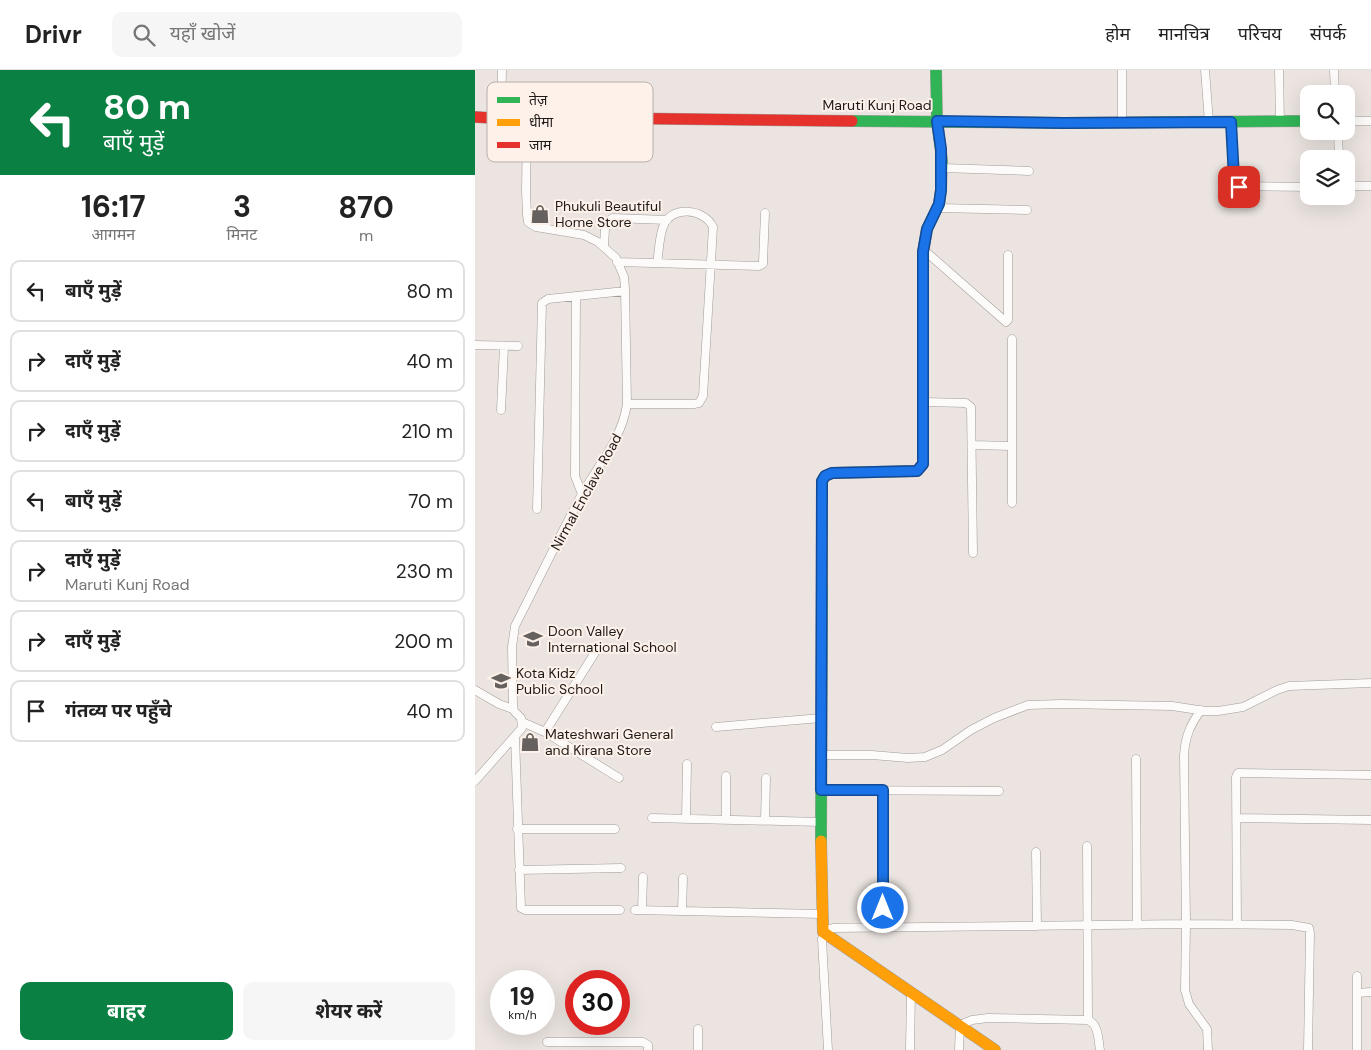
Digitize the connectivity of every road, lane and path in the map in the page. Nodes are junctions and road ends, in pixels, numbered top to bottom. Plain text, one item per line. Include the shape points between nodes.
1 (936, 70) edge
2 (1122, 70) edge
3 (1205, 70) edge
4 (1279, 70) edge
5 (1334, 70) edge
6 (1335, 85) edge
7 (653, 118) edge
8 (937, 121) junction
9 (1300, 121) edge
10 (1355, 121) edge
11 (1371, 121) edge
12 (1209, 122) junction
13 (1231, 122) junction
14 (1280, 122) junction
15 (1122, 123) junction
16 (526, 162) edge
17 (942, 168) junction
18 (1029, 171) dead end
19 (1355, 186) edge
20 (1371, 186) edge
21 (1300, 187) edge
22 (937, 208) junction
23 (1027, 210) dead end
24 (765, 213) dead end
25 (667, 220) junction
26 (604, 246) junction
27 (924, 250) junction
28 (1008, 255) dead end
29 (617, 262) junction
30 (657, 263) junction
31 (712, 265) junction
32 (625, 291) junction
33 (575, 296) junction
34 (1012, 339) dead end
35 (475, 345) edge
36 (504, 346) junction
37 (518, 346) dead end
38 (924, 402) junction
39 (627, 404) junction
40 (501, 410) dead end
41 (972, 445) junction
42 (1012, 446) junction
43 (582, 494) junction
44 (1012, 503) dead end
45 (537, 509) dead end
46 (973, 553) dead end
47 (596, 651) dead end
48 (1371, 683) edge
49 (475, 690) edge
50 (513, 709) junction
51 (1201, 710) junction
52 (821, 718) junction
53 (522, 722) junction
54 (716, 727) dead end
55 (545, 732) junction
56 (515, 736) junction
57 (821, 755) junction
58 (1136, 759) dead end
59 (687, 764) dead end
60 (1371, 775) edge
61 (726, 776) dead end
62 (619, 778) dead end
63 (766, 778) dead end
64 (475, 781) edge
65 (821, 790) junction
66 (883, 790) junction
67 (999, 791) dead end
68 (652, 818) dead end
69 (1237, 818) junction
70 (686, 819) junction
71 (726, 820) junction
72 (1371, 820) edge
73 (765, 821) junction
74 (821, 822) junction
75 (517, 829) junction
76 (615, 829) dead end
77 (1087, 846) dead end
78 (1036, 852) dead end
79 (621, 868) dead end
80 (519, 870) junction
81 (643, 877) dead end
82 (683, 878) dead end
83 (620, 910) dead end
84 (682, 910) junction
85 (822, 914) junction
86 (1187, 924) junction
87 (1237, 924) junction
88 (1087, 925) junction
89 (1137, 925) junction
90 (1037, 926) junction
91 (883, 927) junction
92 (823, 932) junction
93 (1357, 976) dead end
94 (911, 992) junction
95 (1371, 992) edge
96 (1357, 993) junction
97 (1088, 1020) junction
98 (960, 1025) junction
99 (698, 1029) dead end
100 (547, 1042) dead end
101 (648, 1050) edge
102 (698, 1050) edge
103 (828, 1050) edge
104 (910, 1050) edge
105 (959, 1050) edge
106 (995, 1050) edge
107 (1100, 1050) edge
108 (1208, 1050) edge
109 (1308, 1050) edge
110 (1357, 1050) edge

1 - 8 street
2 - 15 street
3 - 12 street
4 - 14 street
5 - 6 street
7 - 8 street, Maruti Kunj Road
8 - 15 street, Maruti Kunj Road
8 - 17 street
9 - 14 street, Maruti Kunj Road
10 - 11 street
12 - 13 street, Maruti Kunj Road
12 - 15 street, Maruti Kunj Road
13 - 14 street, Maruti Kunj Road
13 - 21 street via 1237,186
16 - 26 street, Nirmal Enclave Road via 528,222 584,235
17 - 18 street
17 - 22 street
19 - 20 street
22 - 23 street
22 - 27 street via 927,229
24 - 31 street via 763,264
25 - 26 street via 608,220
25 - 30 street via 663,226
25 - 31 street via 673,214 693,212 708,220 713,227
26 - 29 street, Nirmal Enclave Road
27 - 28 street via 1006,322
27 - 38 street
29 - 30 street
29 - 32 street, Nirmal Enclave Road via 624,277
30 - 31 street
31 - 39 street via 702,400 694,404
32 - 33 street
32 - 39 street, Nirmal Enclave Road
33 - 43 street via 575,476
33 - 45 street via 548,299 541,307
34 - 42 street
35 - 36 street
36 - 37 street
36 - 40 street
38 - 41 street via 969,404
38 - 52 street via 924,459 919,470 832,473 822,481
39 - 43 street, Nirmal Enclave Road via 619,435
41 - 42 street
41 - 46 street
42 - 44 street
43 - 50 street, Nirmal Enclave Road via 515,626 511,647
47 - 55 street
48 - 51 street via 1289,686 1236,709
49 - 50 street
50 - 53 street
51 - 57 street via 1172,706 1028,706 994,718 925,757
51 - 86 street via 1189,728 1184,745
52 - 54 street
52 - 57 street
53 - 55 street
53 - 56 street
55 - 62 street
56 - 64 street
56 - 75 street
57 - 65 street
58 - 89 street
59 - 70 street
60 - 69 street via 1240,773 1237,777
61 - 71 street
63 - 73 street
65 - 66 street
65 - 74 street
66 - 67 street
66 - 91 street
68 - 70 street
69 - 72 street
69 - 87 street
70 - 71 street
71 - 73 street
73 - 74 street
74 - 85 street
75 - 76 street
75 - 80 street
77 - 88 street
78 - 90 street
79 - 80 street
80 - 83 street via 522,909
81 - 84 street via 639,910
82 - 84 street
84 - 85 street
85 - 92 street
86 - 87 street
86 - 89 street
86 - 108 street via 1186,997 1207,1030
87 - 109 street via 1291,925 1310,929
88 - 89 street
88 - 90 street
88 - 97 street
90 - 91 street
91 - 92 street via 834,928
92 - 94 street
92 - 103 street
93 - 96 street
94 - 98 street
94 - 104 street
95 - 96 street
96 - 110 street
97 - 98 street via 988,1018
97 - 107 street via 1096,1027
98 - 105 street
98 - 106 street
99 - 102 street
100 - 101 street via 643,1042 648,1045

